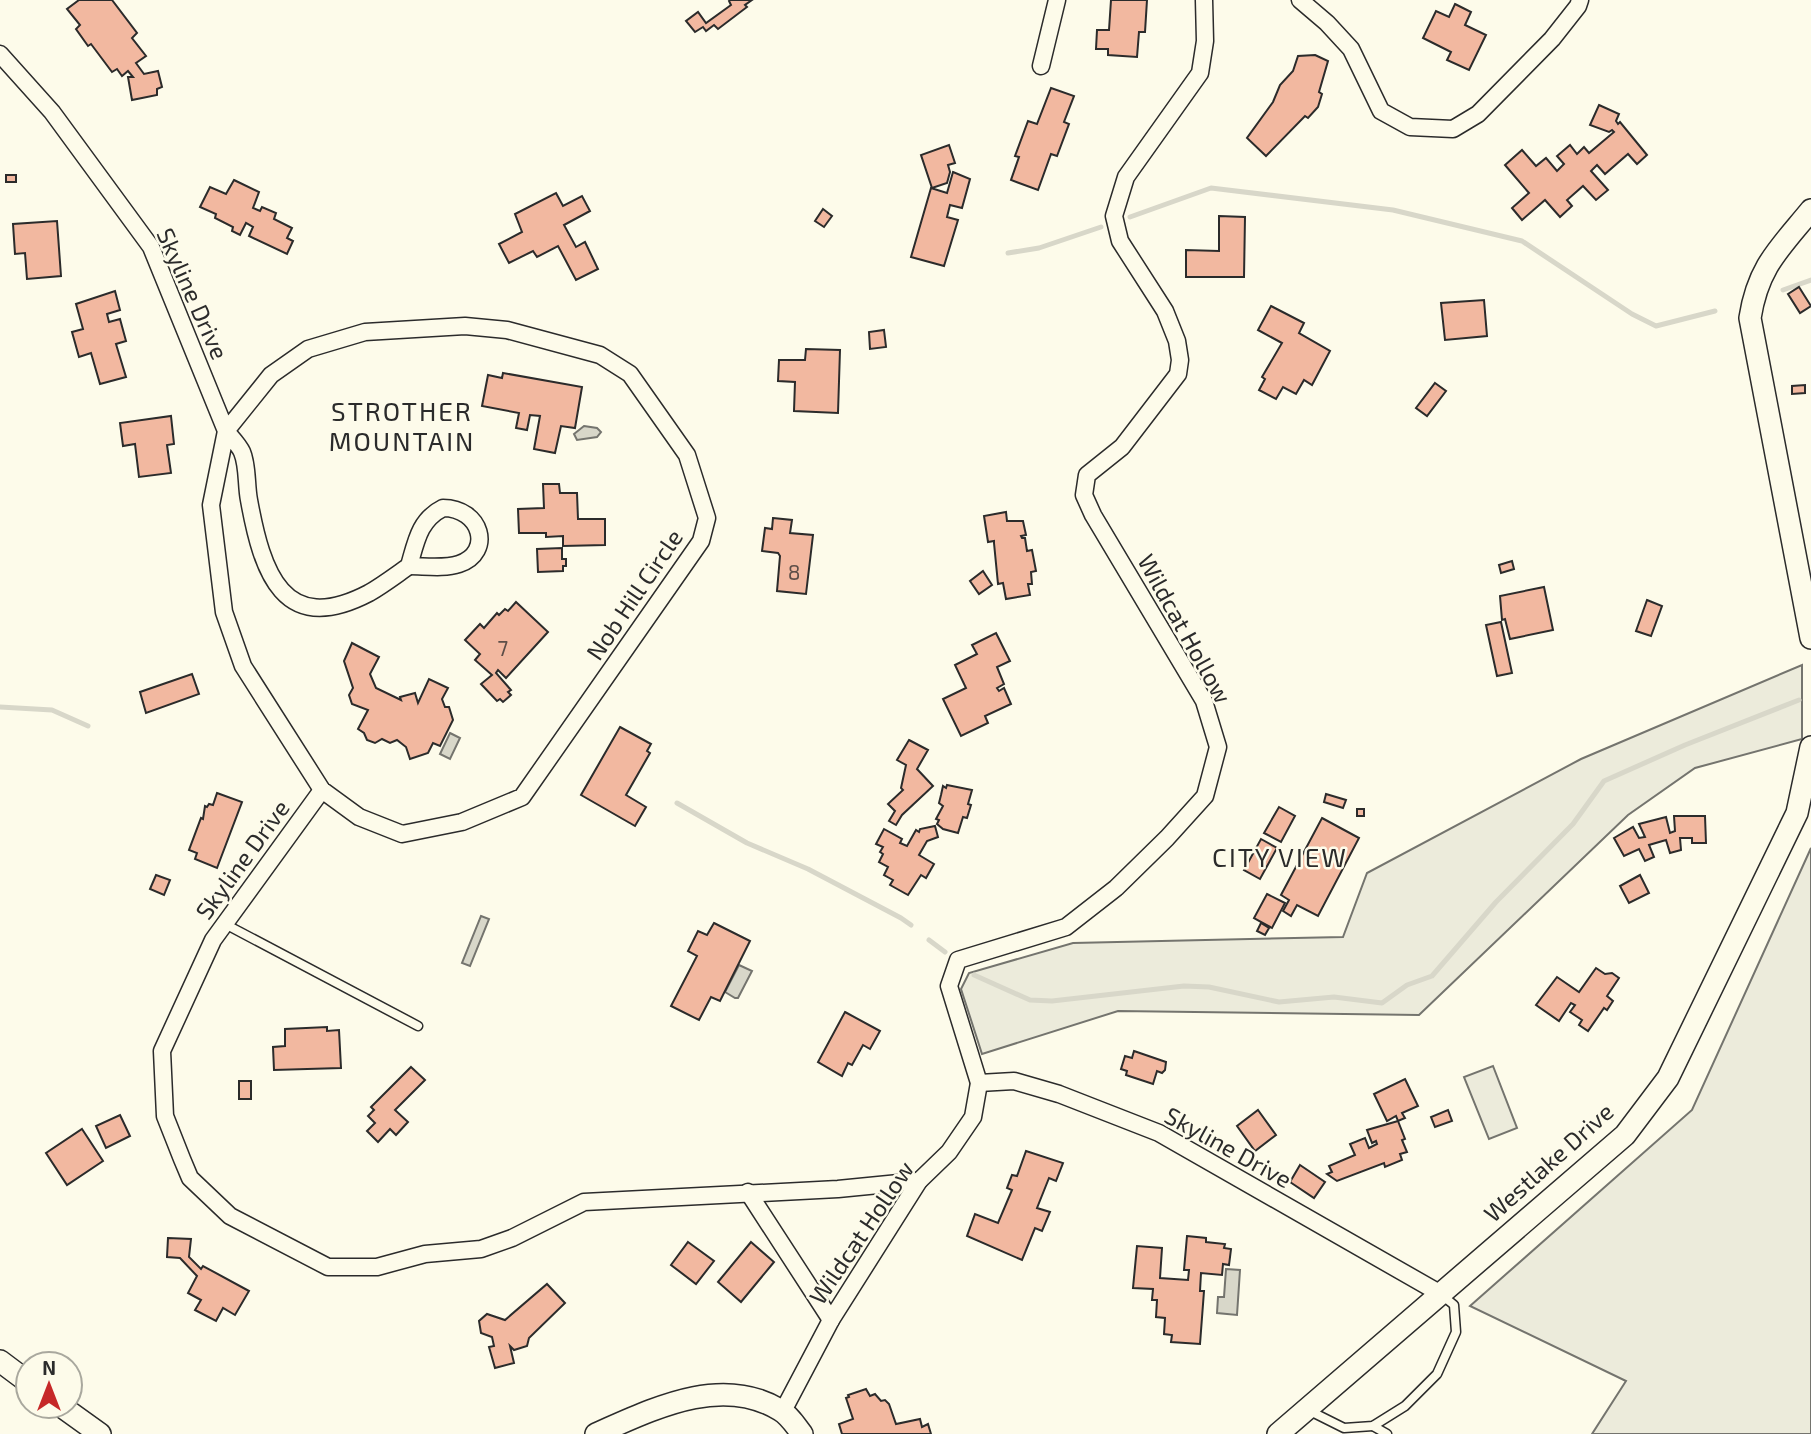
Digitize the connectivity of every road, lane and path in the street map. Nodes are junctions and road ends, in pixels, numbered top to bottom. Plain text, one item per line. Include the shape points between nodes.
1 (1057, 0) edge
2 (1204, 0) edge
3 (1300, 0) edge
4 (1580, 0) edge
5 (0, 54) edge
6 (1041, 65) dead end
7 (1811, 210) edge
8 (226, 431) junction
9 (409, 566) junction
10 (1810, 614) edge
11 (1811, 638) edge
12 (1811, 747) edge
13 (322, 790) junction
14 (225, 924) junction
15 (418, 1026) dead end
16 (979, 1083) junction
17 (919, 1181) junction
18 (748, 1192) junction
19 (1441, 1294) junction
20 (831, 1320) junction
21 (1307, 1409) junction
22 (783, 1411) junction
23 (80, 1420) edge
24 (1373, 1426) junction
25 (620, 1429) edge
26 (100, 1434) edge
27 (596, 1434) edge
28 (802, 1434) edge
29 (1278, 1434) edge
30 (1387, 1434) edge

1 - 6 street
2 - 16 street, Wildcat Hollow via 1200,74 1126,177 1114,216 1121,241 1165,311 1177,341 1178,374 1122,447 1087,475 1084,495 1204,701 1218,747 1205,796 1116,888 1066,927 958,960 949,986
3 - 4 street via 1351,49 1381,111 1410,127 1453,129 1478,114 1552,38
5 - 8 street, Skyline Drive via 52,112 151,247
7 - 10 street via 1763,272 1750,318 1786,514
8 - 9 street via 242,452 249,502 267,564 276,586 292,601 311,609 334,606 369,593
8 - 13 street, Skyline Drive via 211,505 224,612 243,666
8 - 13 street, Nob Hill Circle via 271,375 307,349 365,332 465,326 507,330 600,355 630,374 687,455 707,518 701,541 522,797 463,822 402,834 359,817
9 - 9 street via 445,567 469,559 480,537 478,527 464,511 443,508 431,514 423,523
10 - 11 street
12 - 19 street, Westlake Drive via 1797,813 1668,1078 1625,1135
13 - 14 street, Skyline Drive
14 - 15 lane
14 - 18 street, Skyline Drive via 201,964 162,1051 164,1116 190,1178 230,1216 328,1267 377,1267 425,1254 481,1249 584,1202
16 - 17 street, Wildcat Hollow via 973,1117
16 - 19 street, Skyline Drive via 1014,1081 1159,1133
17 - 18 street, Skyline Drive
17 - 20 street, Wildcat Hollow
18 - 20 street
19 - 21 street, Westlake Drive
19 - 24 lane via 1454,1305 1456,1332 1437,1374 1405,1406
20 - 22 street, Wildcat Hollow
21 - 24 lane via 1345,1428
21 - 29 street, Westlake Drive
22 - 25 street via 750,1396 699,1396 657,1407
22 - 28 street
23 - 26 street
24 - 30 lane
25 - 27 street

